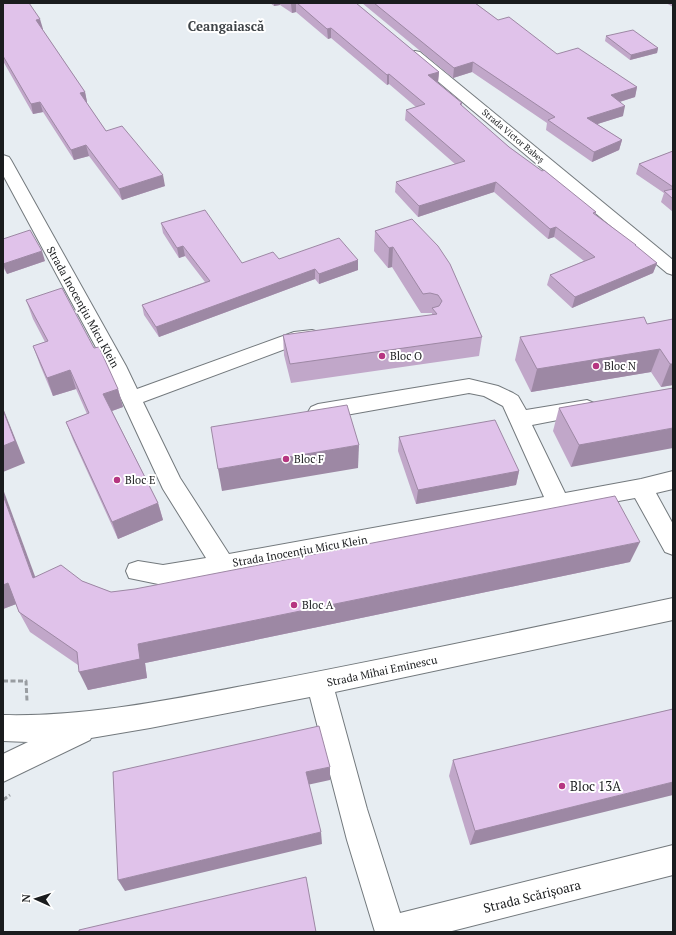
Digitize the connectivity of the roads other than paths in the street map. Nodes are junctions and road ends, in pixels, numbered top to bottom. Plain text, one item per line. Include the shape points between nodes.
1 (407, 48) edge
2 (3, 160) edge
3 (673, 269) edge
4 (334, 334) edge
5 (132, 399) junction
6 (603, 405) edge
7 (296, 416) edge
8 (519, 419) junction
9 (673, 480) edge
10 (641, 488) junction
11 (558, 503) junction
12 (673, 545) edge
13 (223, 565) junction
14 (138, 571) dead end
15 (673, 609) edge
16 (320, 684) junction
17 (90, 726) junction
18 (3, 728) edge
19 (3, 768) edge
20 (673, 860) edge
21 (390, 932) edge

1 - 3 street, Strada Victor Babeș
2 - 5 street, Strada Inocențiu Micu Klein
4 - 5 street via 294,339
5 - 13 street, Strada Inocențiu Micu Klein via 171,483
6 - 8 street
7 - 8 street via 469,386 501,394 511,402
8 - 11 street
9 - 10 street
10 - 11 street, Strada Inocențiu Micu Klein
10 - 12 street
11 - 13 street, Strada Inocențiu Micu Klein
13 - 14 street via 163,575
15 - 16 street, Strada Mihai Eminescu
16 - 17 street, Strada Mihai Eminescu
16 - 21 street via 362,842
17 - 18 street, Strada Mihai Eminescu via 27,730
17 - 19 street, Strada Mihai Eminescu
20 - 21 street, Strada Scărișoara

